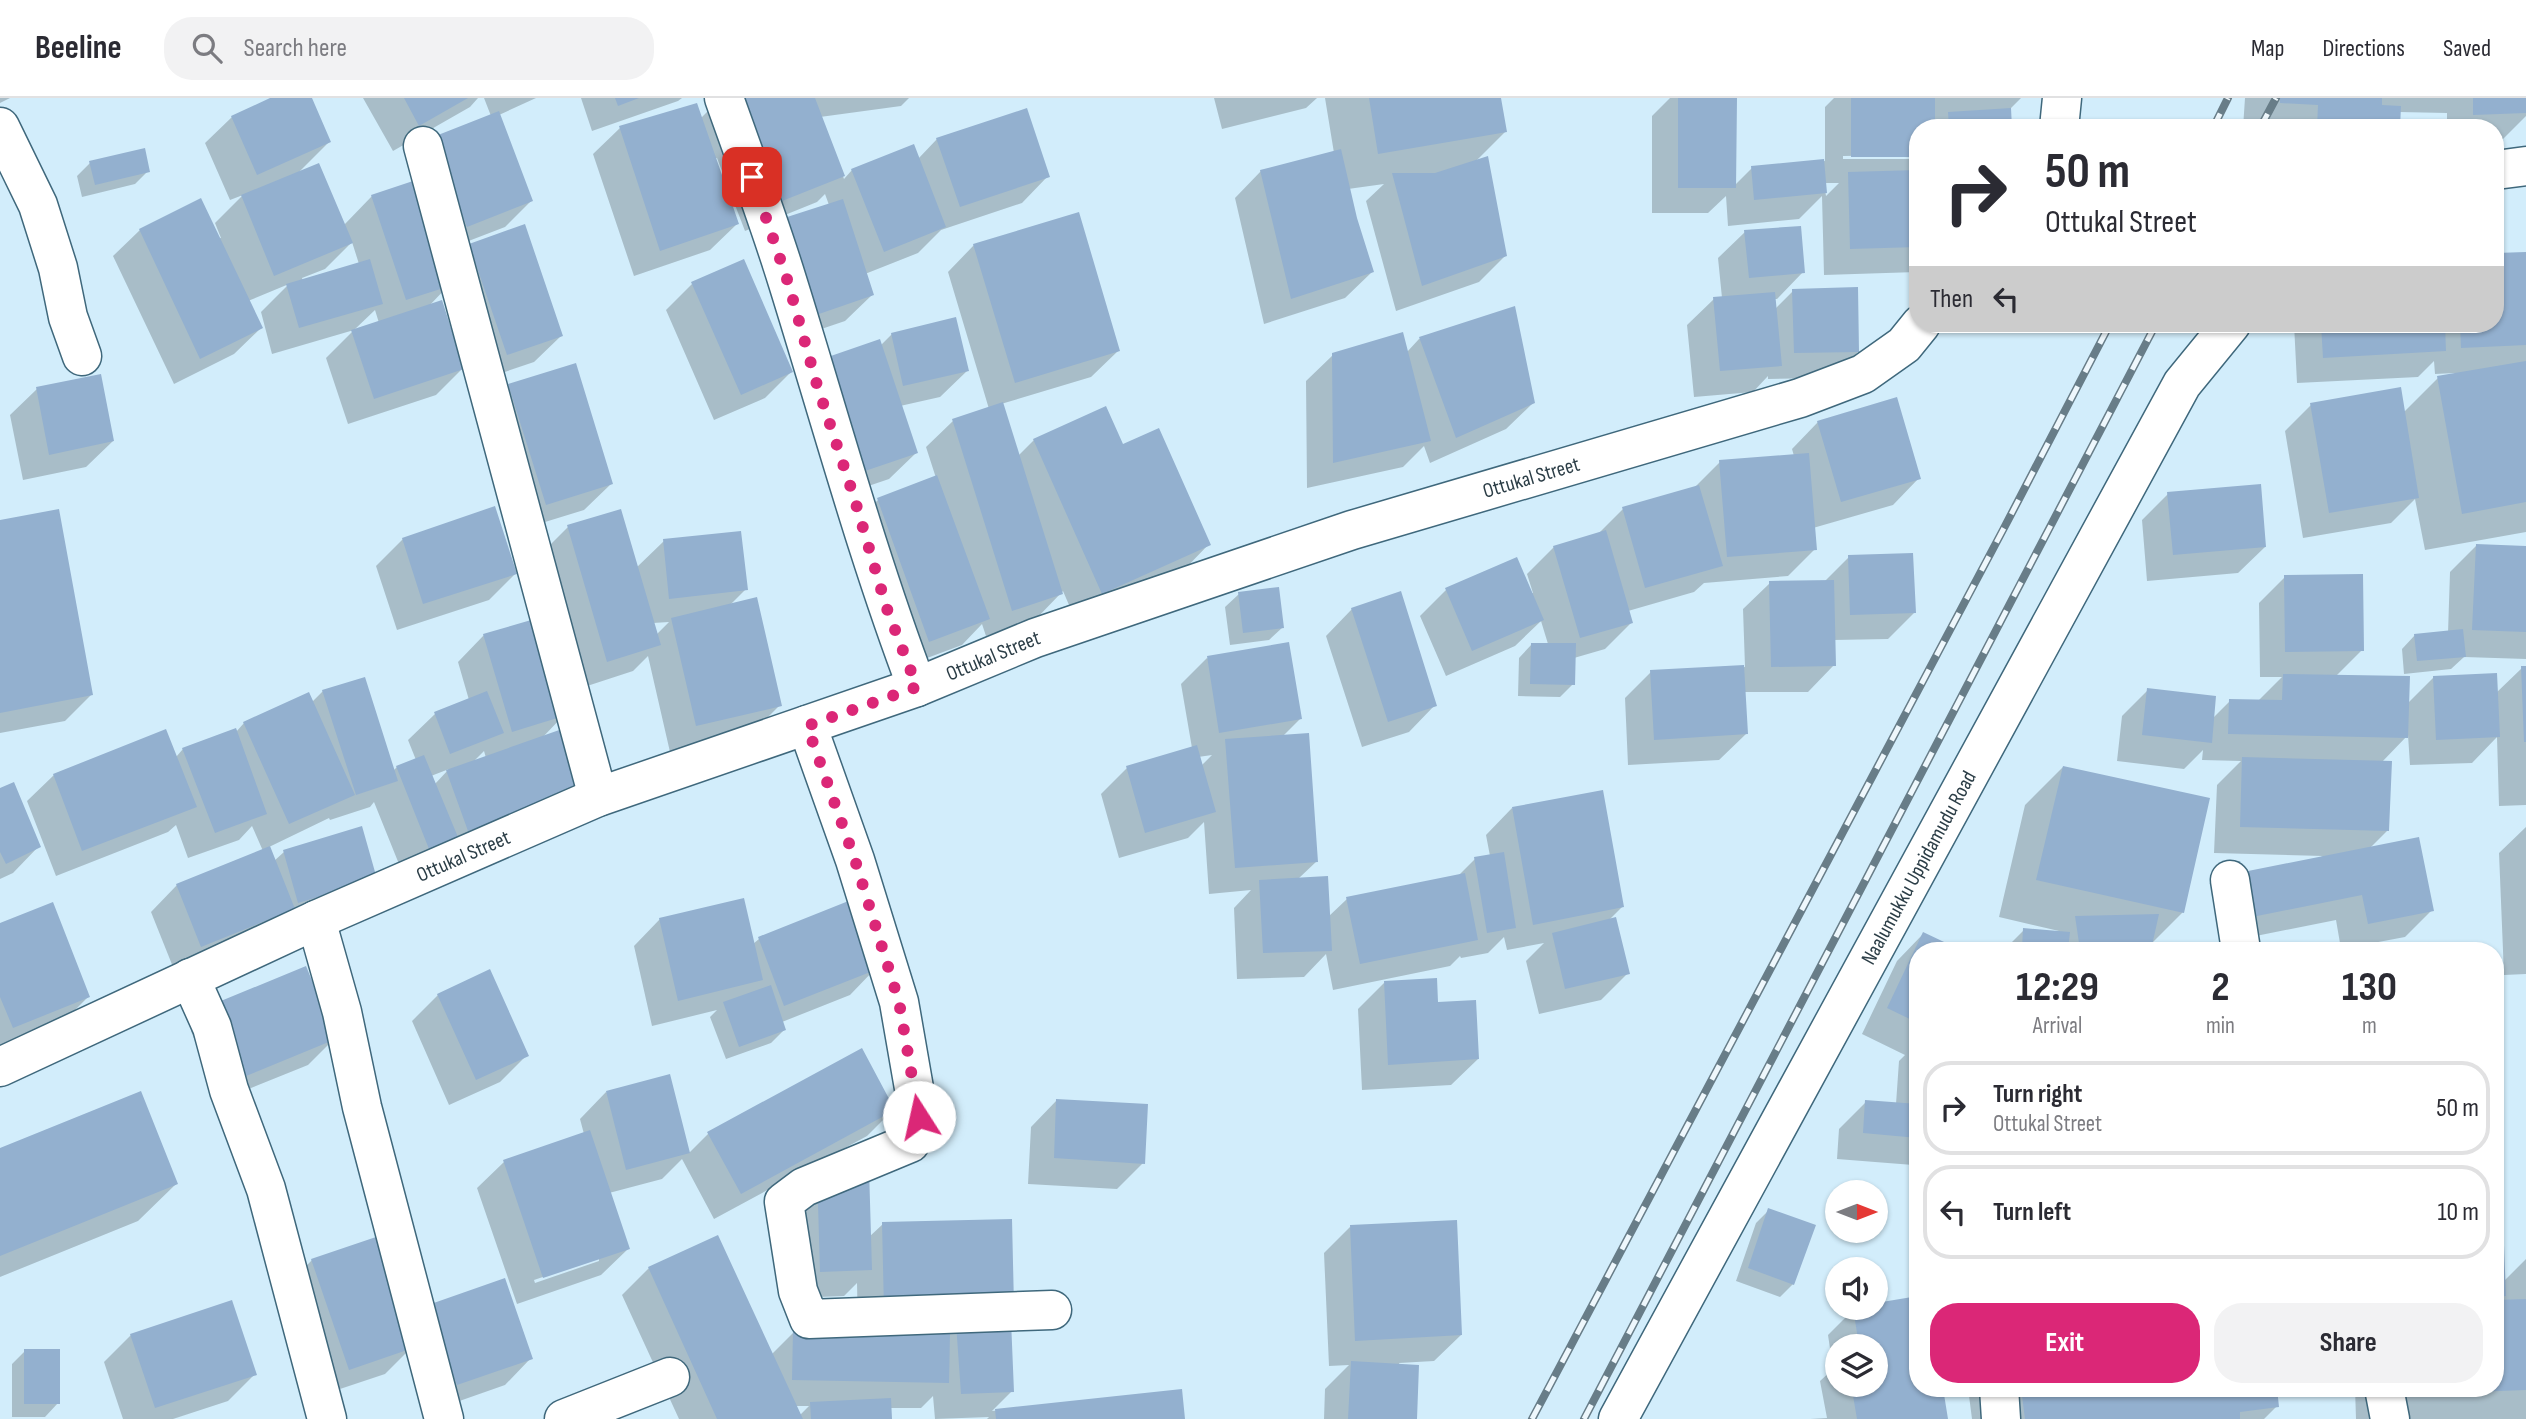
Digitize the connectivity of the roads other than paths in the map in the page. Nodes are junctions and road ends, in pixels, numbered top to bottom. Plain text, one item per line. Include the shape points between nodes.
1 (724, 98) edge
2 (2062, 98) edge
3 (2060, 119) edge
4 (0, 127) edge
5 (423, 146) dead end
6 (1913, 333) edge
7 (2224, 333) edge
8 (82, 356) dead end
9 (917, 687) junction
10 (807, 726) junction
11 (598, 797) junction
12 (2230, 880) dead end
13 (316, 920) junction
14 (2239, 942) edge
15 (191, 978) junction
16 (0, 1067) edge
17 (1052, 1310) dead end
18 (670, 1377) dead end
19 (2000, 1397) edge
20 (2386, 1397) edge
21 (327, 1419) edge
22 (444, 1419) edge
23 (564, 1419) edge
24 (1619, 1419) edge
25 (2001, 1419) edge
26 (2390, 1419) edge

1 - 9 street via 788,282 887,609
2 - 3 street
4 - 8 street via 38,205
5 - 11 street
6 - 9 street, Ottukal Street via 1904,345 1863,374 1800,398 1352,530 1035,638
7 - 24 street, Naalumukku Uppidamudu Road via 2182,384
9 - 10 street, Ottukal Street
10 - 11 street, Ottukal Street
10 - 17 street via 899,1002 919,1117 910,1143 804,1187 784,1202 798,1291 809,1318
11 - 13 street, Ottukal Street
12 - 14 street
13 - 15 street, Ottukal Street
13 - 22 street
15 - 16 street, Ottukal Street
15 - 21 street via 266,1188
18 - 23 street
19 - 25 street
20 - 26 street

